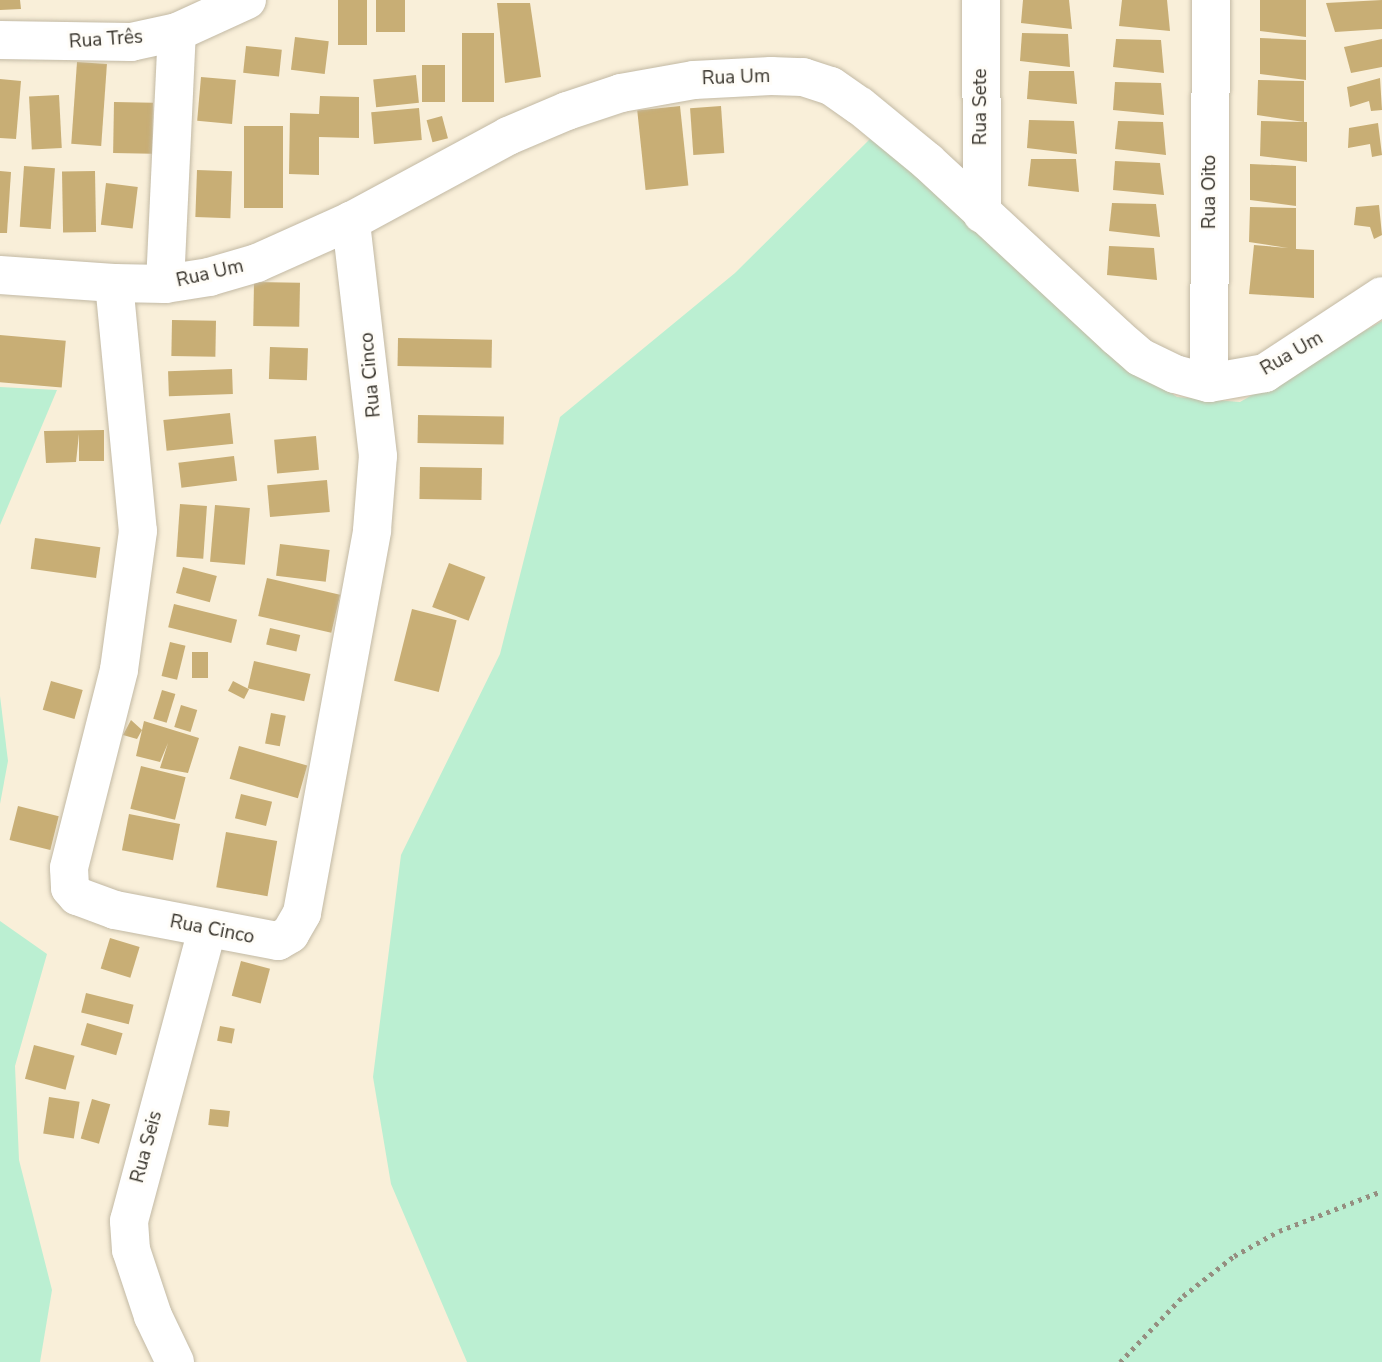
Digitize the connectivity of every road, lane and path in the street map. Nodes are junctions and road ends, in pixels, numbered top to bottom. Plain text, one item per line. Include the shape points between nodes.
1 (247, 0) edge
2 (981, 0) edge
3 (1211, 0) edge
4 (177, 32) junction
5 (0, 40) edge
6 (982, 214) junction
7 (351, 221) junction
8 (0, 275) edge
9 (114, 283) junction
10 (165, 284) junction
11 (1382, 296) edge
12 (1209, 383) junction
13 (206, 930) junction
14 (1382, 1191) edge
15 (176, 1362) edge
16 (1120, 1362) edge

1 - 4 street, Rua Três
2 - 6 street, Rua Sete
3 - 12 street, Rua Oito
4 - 5 street, Rua Três via 131,42
4 - 10 street
6 - 7 street, Rua Um via 928,161 831,86 803,77 771,76 694,80 621,93 567,111 508,135
6 - 12 street, Rua Um via 1140,357 1175,374
7 - 10 street, Rua Um via 257,263
7 - 13 street, Rua Cinco via 378,456 357,625 302,914 290,934 278,942
8 - 9 street, Rua Um
9 - 10 street, Rua Um
9 - 13 street, Rua Cinco via 138,531 119,670 68,879 77,896 94,904
11 - 12 street, Rua Um via 1265,373
13 - 15 street, Rua Seis via 129,1221 131,1250 153,1316
14 - 16 path via 1279,1231 1234,1256 1183,1296

